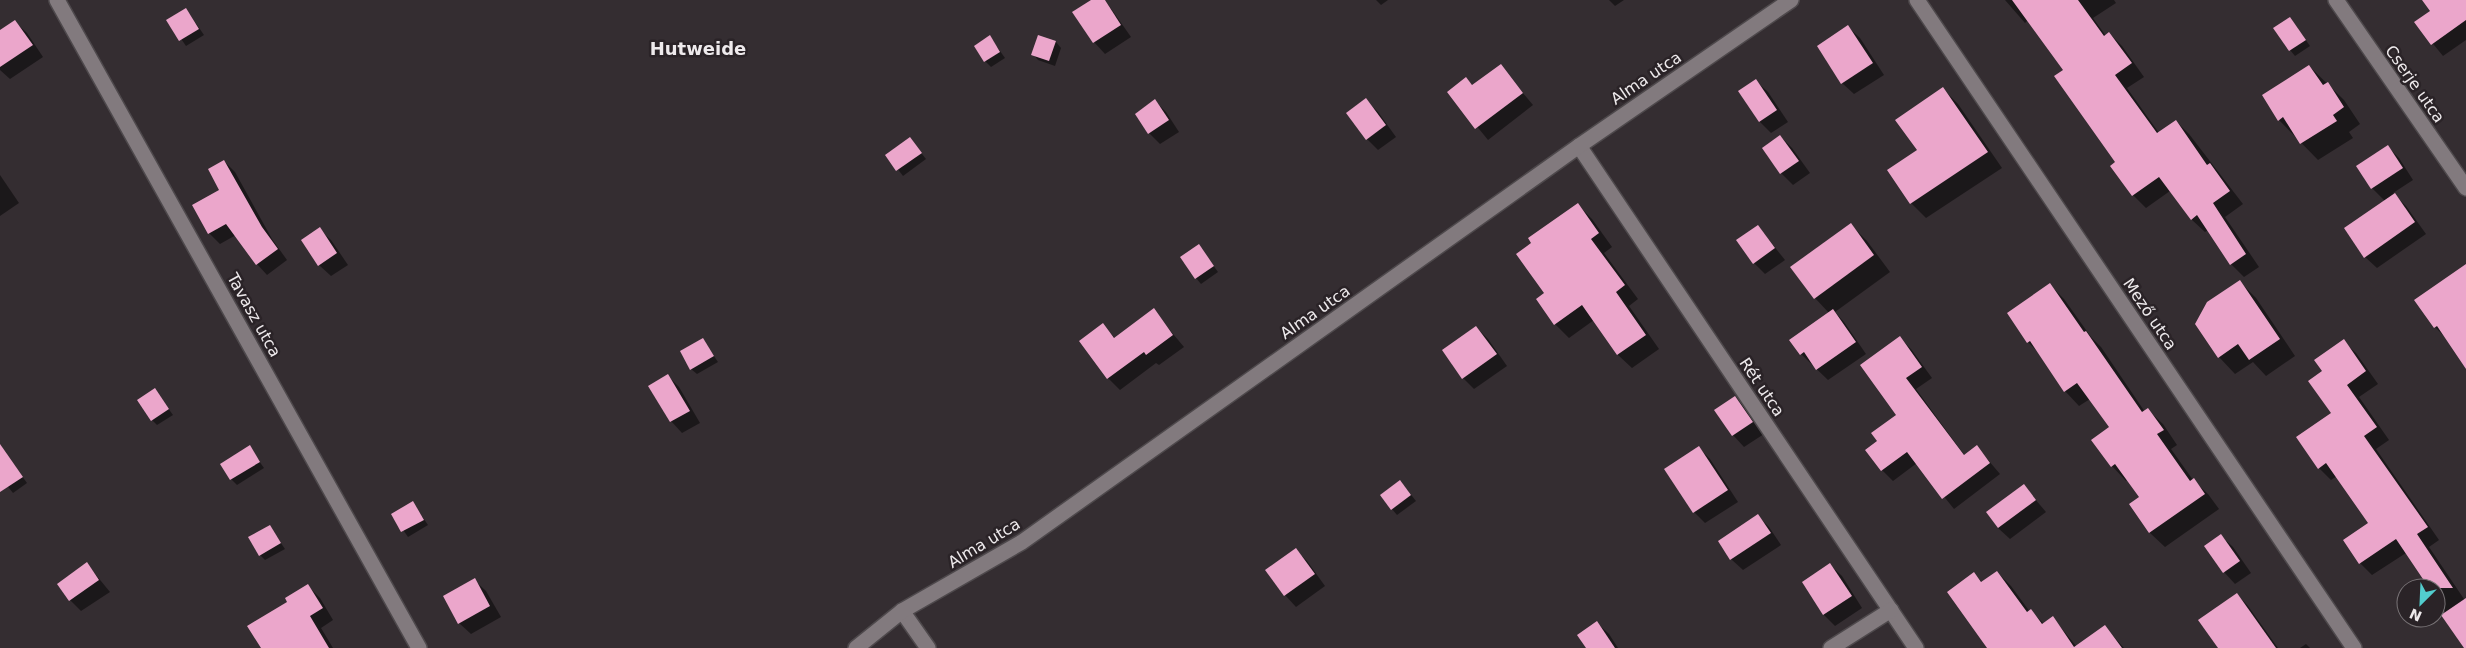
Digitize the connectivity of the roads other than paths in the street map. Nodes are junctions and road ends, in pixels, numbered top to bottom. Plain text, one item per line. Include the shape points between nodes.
1 (57, 0) edge
2 (1791, 0) edge
3 (1917, 0) edge
4 (2336, 0) edge
5 (1579, 146) junction
6 (2466, 188) edge
7 (1891, 610) junction
8 (902, 611) junction
9 (419, 648) edge
10 (856, 648) edge
11 (928, 648) edge
12 (1831, 648) edge
13 (1916, 648) edge
14 (2354, 648) edge

1 - 9 street, Tavasz utca
2 - 5 street, Alma utca
3 - 14 street, Mező utca
4 - 6 street, Cserje utca
5 - 7 street, Rét utca
5 - 8 street, Alma utca via 1022,542
7 - 12 street
7 - 13 street, Rét utca
8 - 10 street, Alma utca
8 - 11 street

